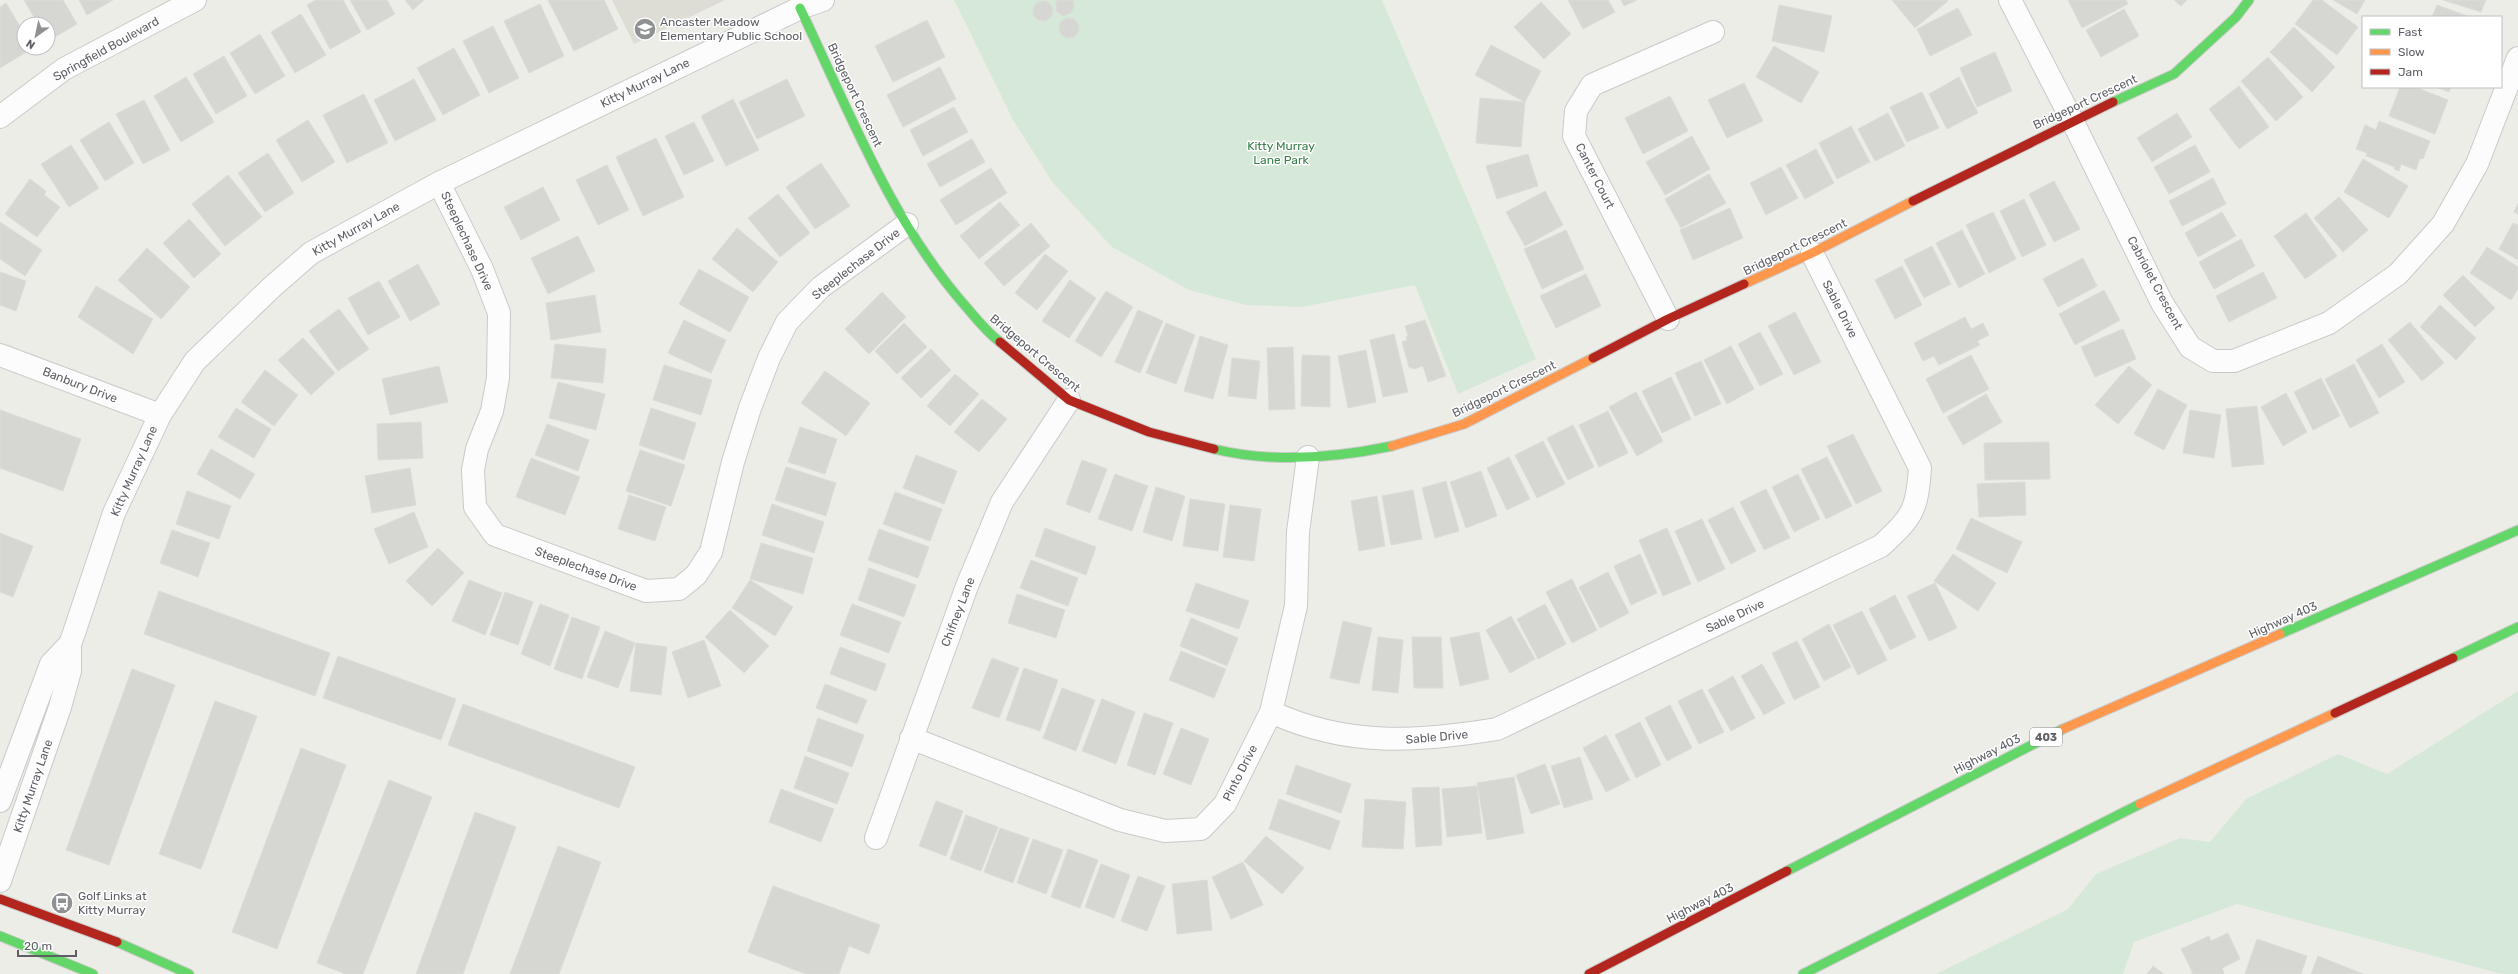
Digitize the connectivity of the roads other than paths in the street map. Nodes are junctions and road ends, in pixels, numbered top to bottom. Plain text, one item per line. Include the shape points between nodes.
1 (195, 0) edge
2 (823, 0) edge
3 (2010, 0) edge
4 (2249, 0) edge
5 (800, 8) junction
6 (1713, 32) dead end
7 (2518, 58) edge
8 (0, 117) edge
9 (2072, 120) junction
10 (439, 183) junction
11 (908, 224) junction
12 (1812, 254) junction
13 (1668, 319) junction
14 (0, 354) edge
15 (1069, 400) junction
16 (160, 414) junction
17 (1308, 457) junction
18 (2518, 530) edge
19 (2518, 627) edge
20 (70, 644) junction
21 (1271, 712) junction
22 (910, 738) junction
23 (0, 801) edge
24 (876, 838) dead end
25 (0, 881) edge
26 (0, 899) edge
27 (0, 936) edge
28 (93, 974) edge
29 (189, 974) edge
30 (1589, 974) edge
31 (1803, 974) edge

1 - 8 street, Springfield Boulevard via 64,69
2 - 5 street, Kitty Murray Lane
3 - 9 street, Cabriolet Crescent
4 - 9 main road, Bridgeport Crescent via 2236,17 2174,74
5 - 10 street, Kitty Murray Lane
5 - 11 main road, Bridgeport Crescent via 873,160
6 - 13 street, Canter Court via 1592,84 1576,111 1574,136
7 - 9 street, Cabriolet Crescent via 2477,164 2443,224 2398,274 2329,323 2234,361 2213,361 2190,347 2162,303
9 - 12 main road, Bridgeport Crescent
10 - 11 street, Steeplechase Drive via 482,269 499,313 498,378 492,411 477,449 473,470 475,507 495,535 646,591 679,589 696,575 710,552 750,408 769,358 787,322 821,288
10 - 16 street, Kitty Murray Lane via 311,253 195,361
11 - 15 main road, Bridgeport Crescent via 918,245 951,290 992,336
12 - 13 main road, Bridgeport Crescent
12 - 21 street, Sable Drive via 1920,468 1918,496 1908,520 1881,546 1497,729 1448,737 1405,740 1352,737 1298,724
13 - 17 main road, Bridgeport Crescent via 1464,424 1405,443 1363,452
14 - 16 street, Banbury Drive
15 - 17 main road, Bridgeport Crescent via 1149,432 1235,454
15 - 22 street, Chifney Lane via 1002,502 967,586
16 - 20 street, Kitty Murray Lane via 114,513
17 - 21 street, Pinto Drive via 1298,532 1296,606
18 - 30 main road, Highway 403 / 403 via 2050,735
19 - 31 main road via 2126,812
20 - 23 street, Kitty Murray Lane via 51,664
20 - 25 street, Kitty Murray Lane via 70,671 60,707
21 - 22 street, Pinto Drive via 1225,804 1201,829 1165,831 1120,820
22 - 24 street, Chifney Lane
26 - 29 main road via 139,950
27 - 28 main road

